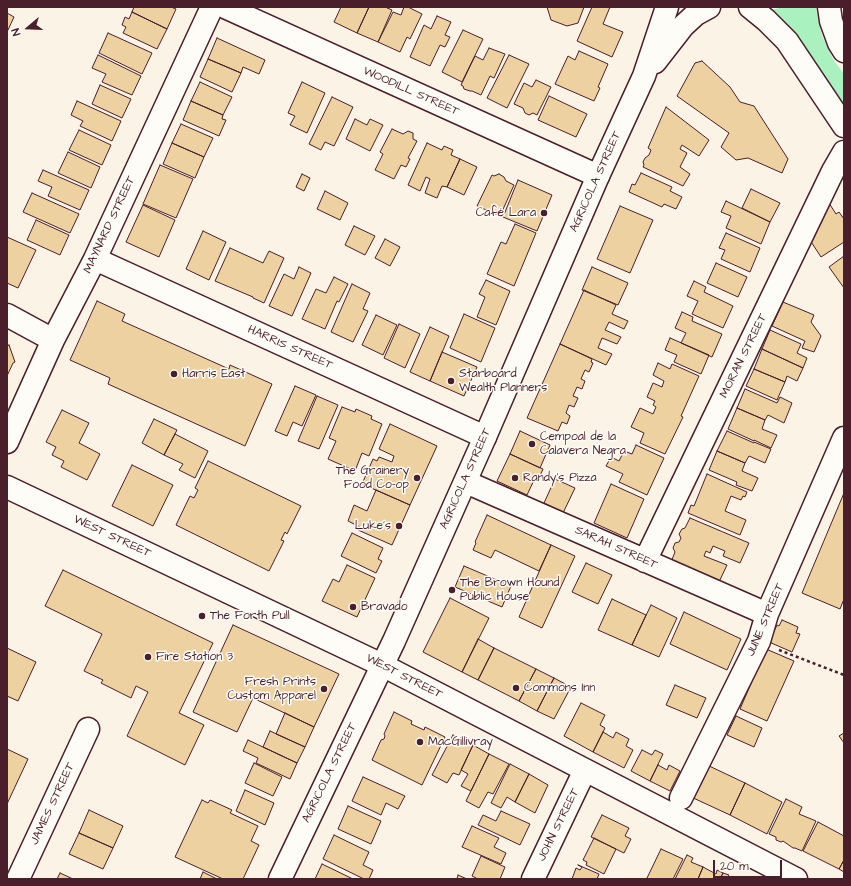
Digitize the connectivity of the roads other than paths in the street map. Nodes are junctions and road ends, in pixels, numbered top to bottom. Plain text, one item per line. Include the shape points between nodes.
1 (212, 7) edge
2 (225, 7) edge
3 (667, 7) edge
4 (709, 7) edge
5 (750, 7) edge
6 (829, 7) edge
7 (844, 51) edge
8 (644, 76) junction
9 (844, 126) edge
10 (844, 152) edge
11 (598, 176) junction
12 (95, 259) junction
13 (7, 315) edge
14 (53, 340) junction
15 (485, 437) junction
16 (844, 438) edge
17 (7, 442) edge
18 (466, 482) junction
19 (7, 487) edge
20 (645, 561) junction
21 (767, 614) junction
22 (382, 665) junction
23 (88, 729) dead end
24 (585, 770) junction
25 (681, 798) dead end
26 (791, 878) edge
27 (18, 879) edge
28 (280, 879) edge
29 (533, 879) edge

1 - 12 street, MAYNARD STREET
2 - 11 street, WOODILL STREET
3 - 8 street, AGRICOLA STREET
4 - 8 street, AGRICOLA STREET via 696,14 683,26
5 - 9 street via 787,42
6 - 7 street via 831,22
8 - 11 street, AGRICOLA STREET
10 - 20 street, MORAN STREET
11 - 15 street, AGRICOLA STREET
12 - 14 street, MAYNARD STREET
12 - 15 street, HARRIS STREET
13 - 14 street
14 - 17 street, MAYNARD STREET
15 - 18 street, AGRICOLA STREET
16 - 21 street, JUNE STREET
18 - 20 street, SARAH STREET
18 - 22 street, AGRICOLA STREET
19 - 22 street, WEST STREET
20 - 21 street, SARAH STREET
21 - 25 street, JUNE STREET via 759,641
22 - 24 street, WEST STREET
22 - 28 street, AGRICOLA STREET
23 - 27 street, JAMES STREET
24 - 26 street, WEST STREET
24 - 29 street, JOHN STREET

